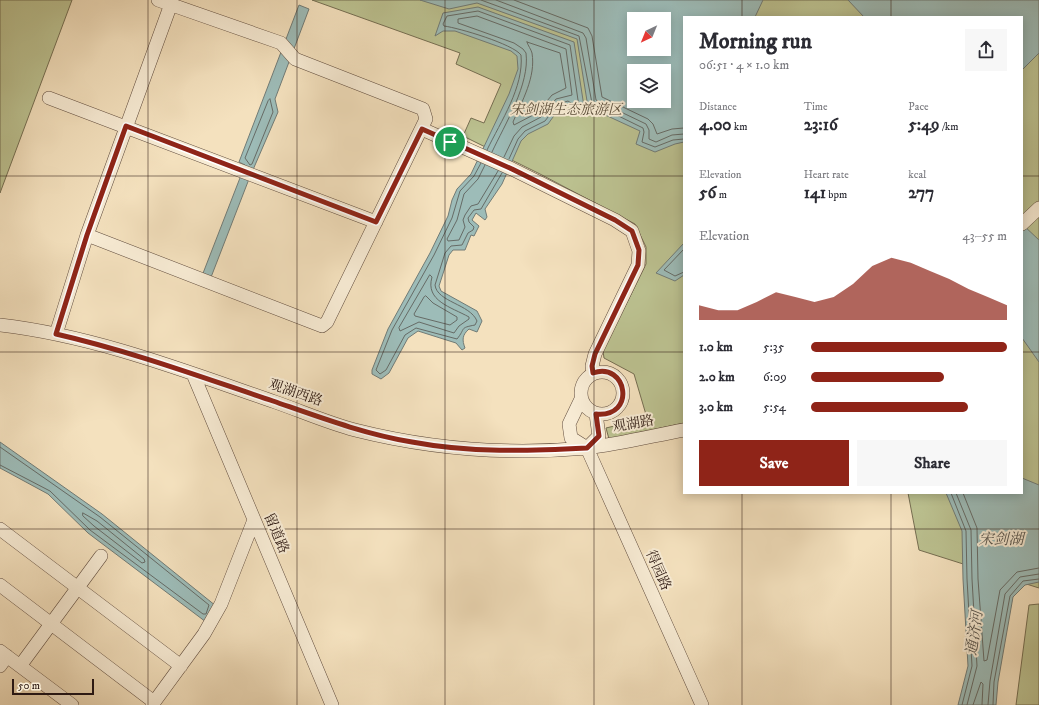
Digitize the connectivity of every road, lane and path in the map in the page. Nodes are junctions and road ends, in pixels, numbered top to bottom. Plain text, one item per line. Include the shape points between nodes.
1 (158, 0) edge
2 (171, 4) junction
3 (50, 98) dead end
4 (126, 126) junction
5 (422, 129) junction
6 (1039, 208) edge
7 (376, 222) junction
8 (1024, 222) edge
9 (87, 235) junction
10 (0, 325) edge
11 (56, 334) junction
12 (593, 373) junction
13 (193, 374) junction
14 (581, 400) junction
15 (596, 414) junction
16 (683, 430) edge
17 (587, 448) junction
18 (254, 520) junction
19 (0, 529) edge
20 (101, 556) dead end
21 (0, 585) edge
22 (78, 588) junction
23 (51, 624) junction
24 (2, 658) edge
25 (20, 666) junction
26 (181, 666) junction
27 (153, 704) edge
28 (72, 705) edge
29 (332, 705) edge
30 (702, 705) edge

1 - 2 street
2 - 4 street
2 - 5 street via 281,43 295,59 423,109 426,119
3 - 4 street
4 - 7 street
4 - 9 street
5 - 7 street
5 - 12 street via 512,169 632,231 639,250 638,265 595,354
6 - 8 street
7 - 9 street via 327,322 322,326
9 - 11 street
10 - 11 street, 观湖西路
11 - 13 street, 观湖西路 via 99,344
12 - 14 street via 581,385
12 - 15 street via 604,371 611,374 617,378 623,391 623,398 616,410
13 - 17 street, 观湖西路 via 354,429 413,442 475,449
13 - 18 street, 留道路
14 - 15 street via 589,411
14 - 17 street via 569,424 571,438
15 - 17 street via 599,436
16 - 17 street, 观湖路
17 - 30 street, 得园路
18 - 26 street via 221,604
18 - 29 street, 留道路
19 - 22 street
20 - 22 street
21 - 23 street
22 - 23 street
22 - 26 street
23 - 25 street
23 - 27 street
24 - 25 street
25 - 28 street
26 - 27 street

